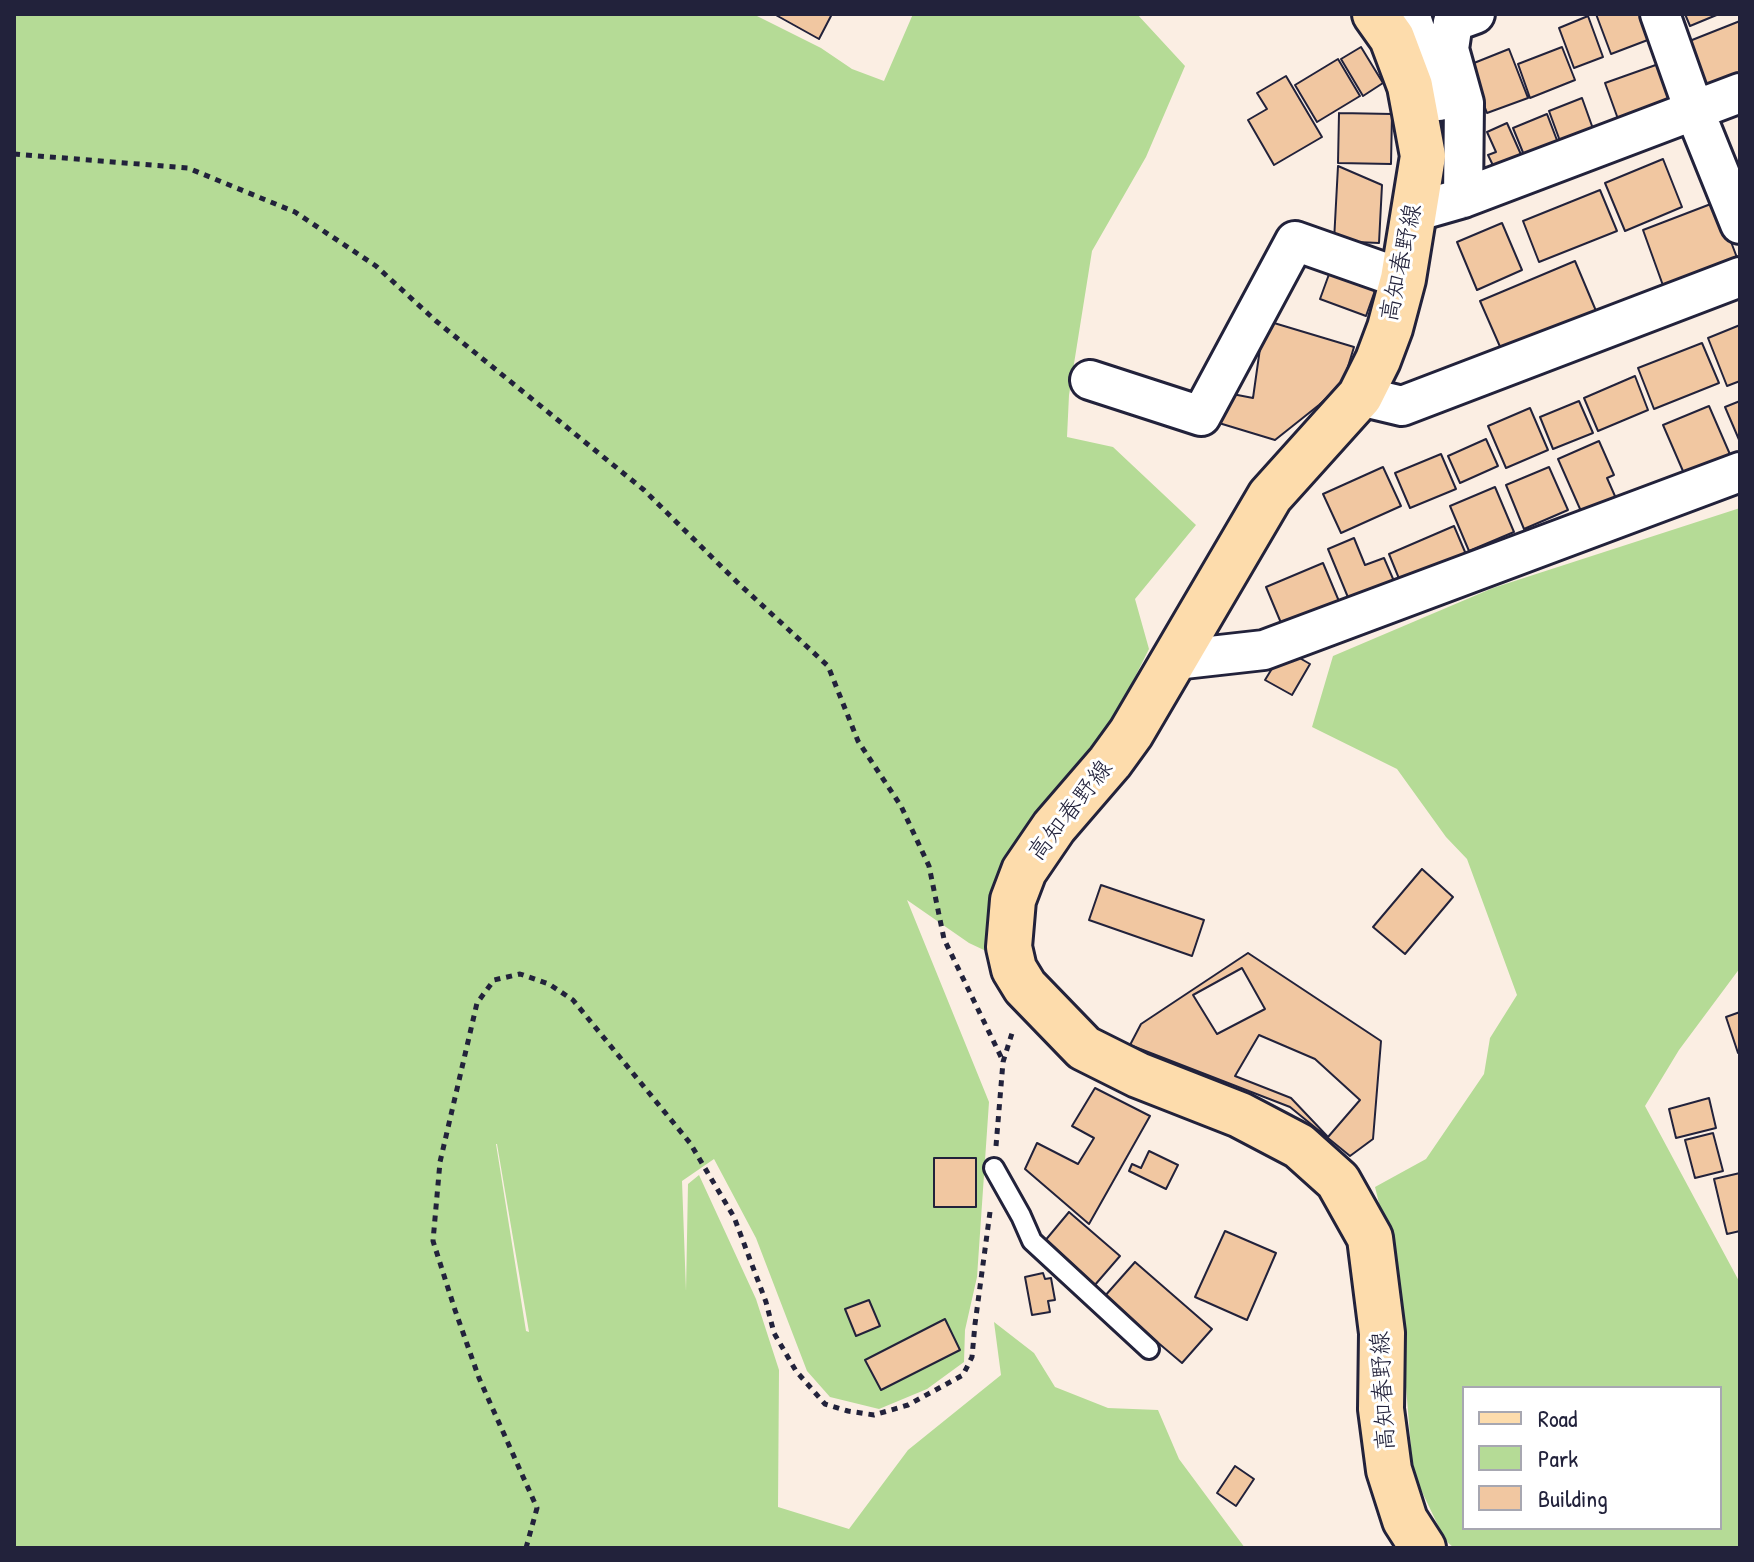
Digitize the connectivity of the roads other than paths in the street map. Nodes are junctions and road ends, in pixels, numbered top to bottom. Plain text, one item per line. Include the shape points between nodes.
1 (1375, 14) edge
2 (1410, 14) edge
3 (1475, 14) edge
4 (1660, 14) edge
5 (1740, 93) edge
6 (1694, 110) junction
7 (1423, 156) junction
8 (1463, 198) junction
9 (1414, 212) junction
10 (1740, 224) edge
11 (1740, 277) edge
12 (1403, 279) junction
13 (1090, 380) dead end
14 (1360, 396) junction
15 (1740, 472) edge
16 (1175, 660) junction
17 (994, 1168) road end
18 (1149, 1349) dead end
19 (1423, 1548) edge

1 - 7 main road, 高知春野線 via 1392,38 1410,86
2 - 7 street via 1441,108
3 - 8 street via 1453,22 1449,49 1464,103
4 - 6 street
5 - 6 street
6 - 8 street
6 - 10 street
7 - 9 main road, 高知春野線
8 - 9 street
9 - 12 main road, 高知春野線
11 - 14 street via 1402,406
12 - 13 street via 1295,241 1201,416
12 - 14 main road, 高知春野線 via 1386,339
14 - 16 main road, 高知春野線 via 1270,496
15 - 16 street via 1264,650
16 - 19 main road, 高知春野線 via 1131,733 1024,871 1013,900 1009,947 1014,969 1084,1048 1287,1139 1338,1181 1370,1238 1382,1333 1381,1409 1389,1470 1405,1520
17 - 18 lane via 1032,1241

